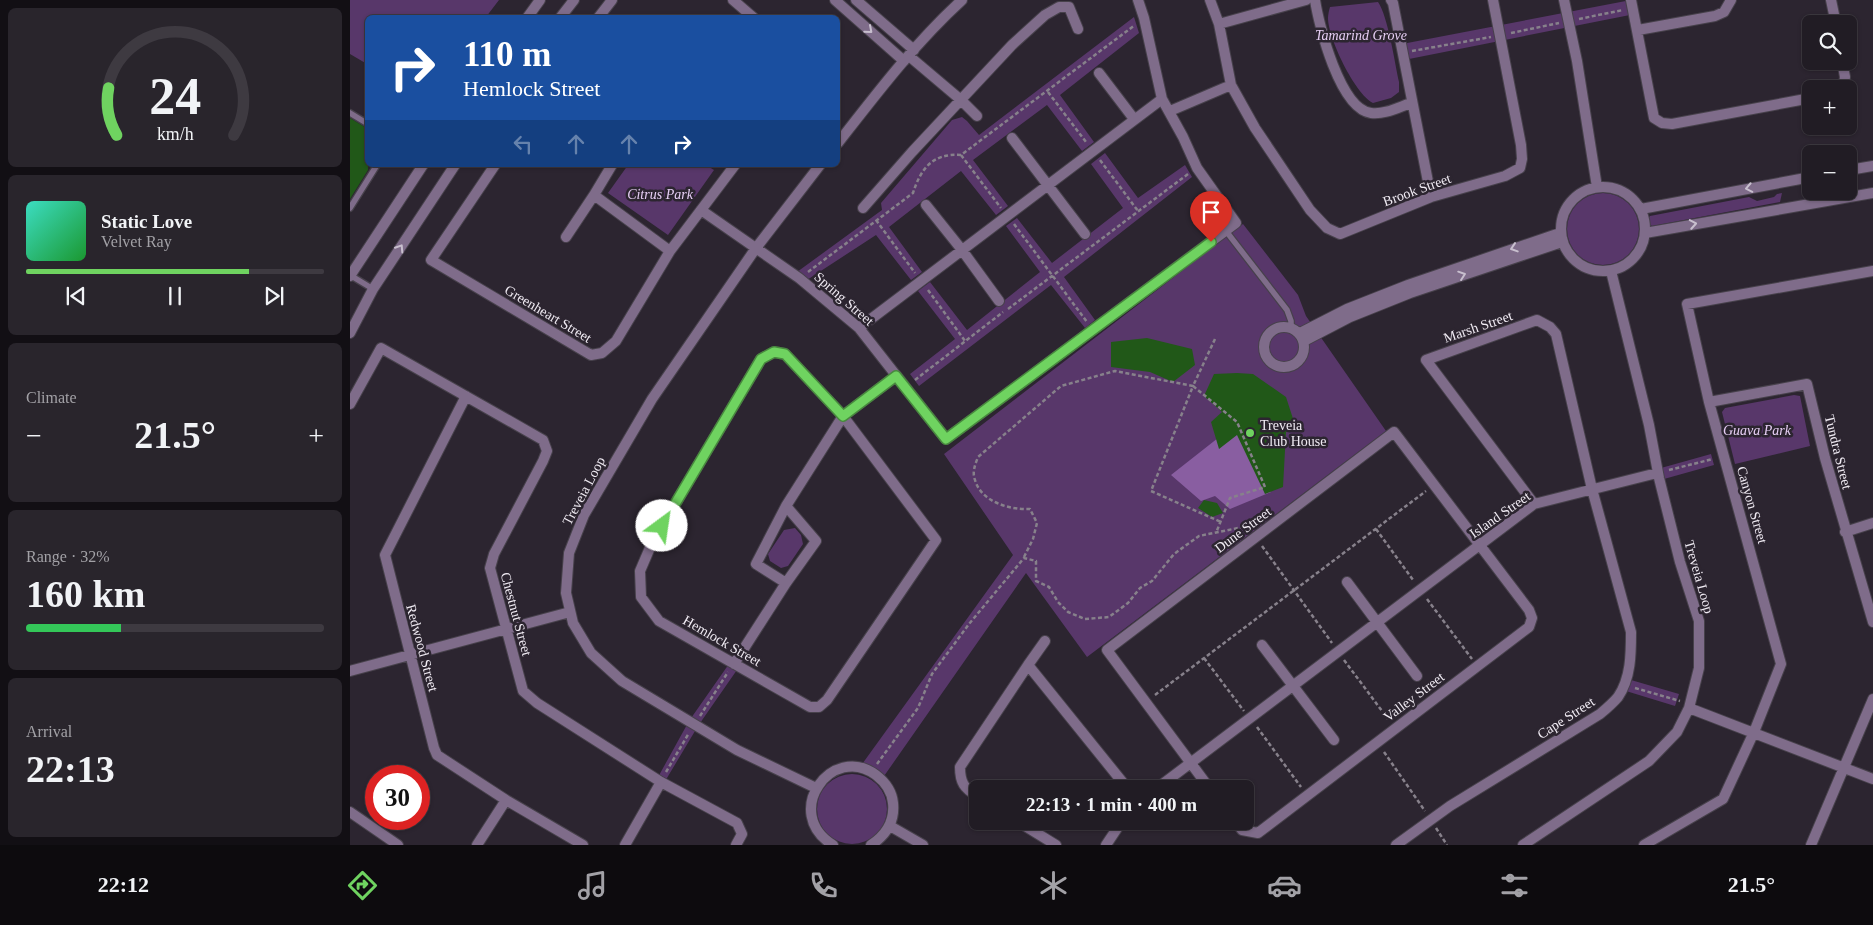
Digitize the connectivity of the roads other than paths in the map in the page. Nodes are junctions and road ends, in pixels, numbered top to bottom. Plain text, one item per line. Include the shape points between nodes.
1 (540, 0) edge
2 (574, 0) edge
3 (612, 0) edge
4 (734, 0) edge
5 (835, 0) edge
6 (856, 0) edge
7 (962, 0) edge
8 (1138, 0) edge
9 (1210, 0) edge
10 (1306, 0) edge
11 (1315, 0) edge
12 (1391, 0) edge
13 (1493, 0) edge
14 (1564, 0) edge
15 (1731, 0) edge
16 (1831, 0) edge
17 (1632, 4) edge
18 (529, 15) edge
19 (562, 15) edge
20 (600, 15) edge
21 (751, 15) edge
22 (1834, 15) edge
23 (1219, 24) junction
24 (1078, 29) dead end
25 (1638, 30) junction
26 (909, 55) junction
27 (1098, 72) dead end
28 (1231, 86) junction
29 (1162, 99) junction
30 (962, 100) junction
31 (1802, 100) edge
32 (1412, 103) junction
33 (1170, 111) junction
34 (350, 113) edge
35 (977, 116) dead end
36 (1134, 119) junction
37 (365, 122) edge
38 (1012, 138) dead end
39 (840, 140) edge
40 (1873, 166) edge
41 (376, 167) edge
42 (422, 167) edge
43 (454, 167) edge
44 (494, 167) edge
45 (611, 167) edge
46 (730, 167) edge
47 (818, 167) edge
48 (1857, 169) edge
49 (1802, 179) edge
50 (1048, 186) junction
51 (1597, 186) junction
52 (1873, 193) edge
53 (594, 195) junction
54 (1431, 197) junction
55 (926, 205) dead end
56 (350, 208) edge
57 (863, 208) dead end
58 (1641, 209) junction
59 (701, 210) junction
60 (1226, 231) junction
61 (1645, 233) junction
62 (1085, 234) dead end
63 (566, 237) dead end
64 (1561, 238) junction
65 (756, 248) junction
66 (962, 250) junction
67 (670, 251) junction
68 (1611, 270) junction
69 (1873, 271) edge
70 (350, 275) edge
71 (373, 289) junction
72 (999, 301) dead end
73 (859, 328) junction
74 (350, 333) edge
75 (1298, 334) joint
76 (896, 376) junction
77 (466, 396) junction
78 (1709, 402) junction
79 (350, 404) edge
80 (843, 416) junction
81 (1657, 472) junction
82 (1592, 489) junction
83 (1534, 504) junction
84 (786, 506) junction
85 (1873, 524) edge
86 (1846, 532) junction
87 (1479, 546) junction
88 (1347, 582) dead end
89 (786, 583) junction
90 (570, 612) junction
91 (1378, 621) junction
92 (1873, 622) edge
93 (506, 628) junction
94 (1045, 641) dead end
95 (1262, 644) dead end
96 (409, 654) junction
97 (734, 664) junction
98 (1028, 664) junction
99 (350, 671) edge
100 (1417, 676) dead end
101 (1294, 687) junction
102 (1873, 699) edge
103 (1690, 706) junction
104 (1754, 732) junction
105 (1334, 740) dead end
106 (1191, 763) junction
107 (1843, 767) junction
108 (1873, 778) edge
109 (1121, 780) edge
110 (1168, 780) edge
111 (1203, 780) edge
112 (661, 782) junction
113 (816, 788) junction
114 (969, 792) edge
115 (506, 800) junction
116 (350, 812) edge
117 (890, 826) junction
118 (1032, 830) edge
119 (1116, 830) edge
120 (1242, 830) edge
121 (828, 844) edge
122 (398, 845) edge
123 (477, 845) edge
124 (583, 845) edge
125 (625, 845) edge
126 (736, 845) edge
127 (871, 845) edge
128 (923, 845) edge
129 (1056, 845) edge
130 (1106, 845) edge
131 (1396, 845) edge
132 (1523, 845) edge
133 (1644, 845) edge
134 (1812, 845) edge

1 - 18 street
2 - 19 street
3 - 20 street
4 - 21 street
5 -> 26 street
6 - 26 street
7 - 26 street via 938,21
8 - 29 street
9 - 23 street, Brook Street
10 - 23 street
11 - 32 street via 1318,25 1332,68 1359,109 1380,113
12 - 32 street
13 - 54 street, Brook Street via 1521,145 1520,168 1505,176
14 - 51 street
15 - 25 street via 1724,12 1715,16
16 - 22 street
17 - 25 street
23 - 28 street, Brook Street
24 - 30 street via 1069,7 1059,7 1045,15 1012,45
25 - 31 street via 1654,118 1662,123 1672,124
26 - 30 street
26 - 39 street
27 - 36 street
28 - 33 street
28 - 54 street, Brook Street via 1310,210 1327,228 1340,234
29 - 33 street
29 - 36 street
30 - 35 street
30 - 57 street
32 - 54 street
33 - 60 street via 1196,168 1236,222
34 - 37 lane
36 - 50 street
38 - 50 street
40 - 48 street
41 - 56 lane
42 - 70 street
71 -> 43 street
44 - 67 street, Greenheart Street via 431,260 591,355 602,352 616,340
45 - 53 street
46 - 59 street, Greenheart Street
47 - 65 street, Treveia Loop
49 -> 58 street
50 - 62 street
50 - 66 street
51 - 58 street via 1610,186 1622,191
51 - 64 street via 1584,190 1565,208
61 -> 52 street
53 - 63 street
53 - 67 street
55 - 66 street
58 - 61 street
59 - 65 street
59 - 67 street, Greenheart Street
60 - 75 lane via 1284,306
60 - 76 street, Spring Street via 946,439
61 - 68 street via 1642,246 1634,257 1624,266
64 - 68 street via 1576,262 1598,271
64 - 75 street via 1408,285 1347,309
65 - 73 street, Spring Street via 799,278
65 - 90 street, Treveia Loop via 652,399 584,515 569,553 566,593
66 - 72 street
66 - 73 street
68 - 81 street, Treveia Loop via 1649,425
69 - 78 street, Canyon Street via 1687,304
70 - 71 lane
71 - 74 street
73 - 76 street, Spring Street
76 - 80 street
77 - 79 street, Chestnut Street via 381,348
77 - 93 street, Chestnut Street via 543,440 547,450 490,568
77 - 96 street, Redwood Street via 385,555
78 - 86 street, Tundra Street via 1807,384
78 - 104 street, Canyon Street via 1782,664
80 - 84 street
80 - 97 street, Hemlock Street via 936,540 827,700 819,707 810,707
80 - 97 street, Hemlock Street via 785,354 774,352 761,359 652,543 640,571 641,597 660,621
81 - 82 street, Island Street
81 - 103 street, Treveia Loop via 1699,621 1699,668
82 - 83 street, Island Street
82 - 83 street, Marsh Street via 1556,334 1550,327 1537,320 1426,360
82 - 131 street, Cape Street via 1631,632 1627,679 1618,698 1600,714 1450,806
83 - 87 street, Island Street
84 - 89 street via 816,541
84 - 89 street via 756,564
85 - 86 street
86 - 92 street, Tundra Street
87 - 91 street, Island Street
87 - 106 street, Dune Street via 1394,432 1107,650
87 - 120 street, Valley Street via 1529,610 1532,618 1529,628 1258,833
88 - 91 street
89 - 97 street
90 - 93 street
90 - 113 street, Treveia Loop via 591,653 622,681 737,750
91 - 100 street
91 - 101 street, Island Street
93 - 96 street
93 - 112 street, Chestnut Street via 523,691 537,704
94 - 98 street
95 - 101 street
96 - 99 street
96 - 115 street, Redwood Street via 437,754
98 - 109 street
98 - 114 street via 960,767 960,778
101 - 105 street
101 - 106 street, Island Street
102 - 107 street
103 - 104 street
103 - 132 street, Treveia Loop via 1677,732 1649,761
104 - 107 street
104 - 133 street, Canyon Street via 1723,799
106 - 110 street, Island Street
106 - 111 street
107 - 108 street
107 - 134 street
112 - 125 street
112 - 126 street, Chestnut Street via 737,823 742,834
113 - 117 street via 834,771 860,768 872,772 882,779 893,801 894,814
113 - 121 street via 812,798 812,817
115 - 123 street
115 - 124 street, Redwood Street
116 - 122 street
117 - 127 street
117 - 128 street
118 - 129 street
119 - 130 street

